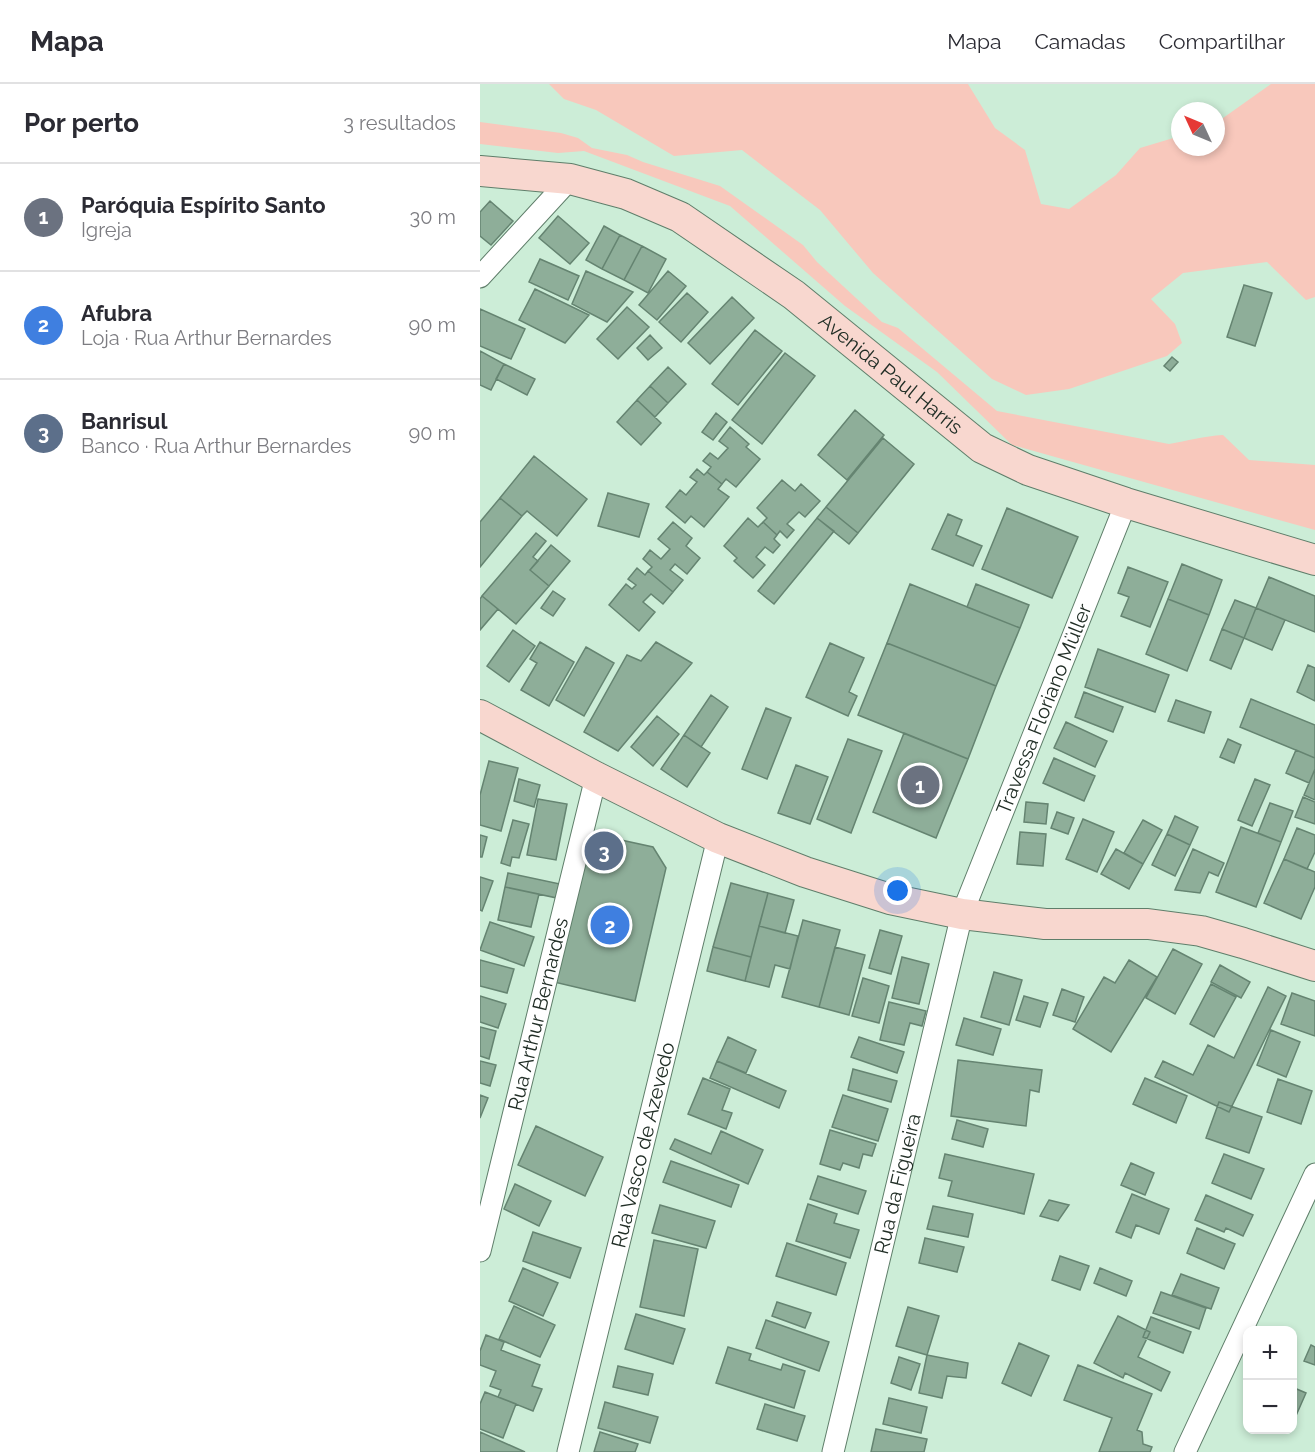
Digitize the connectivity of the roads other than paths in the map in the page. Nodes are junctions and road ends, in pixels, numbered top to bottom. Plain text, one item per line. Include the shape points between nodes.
1 (480, 171) edge
2 (570, 178) junction
3 (480, 277) edge
4 (1126, 503) junction
5 (1315, 560) edge
6 (480, 715) edge
7 (596, 777) junction
8 (718, 838) junction
9 (962, 914) junction
10 (1315, 966) edge
11 (1315, 1174) edge
12 (480, 1251) edge
13 (568, 1452) edge
14 (833, 1452) edge
15 (1185, 1452) edge

1 - 2 main road, Avenida Paul Harris
2 - 3 street
2 - 4 main road, Avenida Paul Harris via 626,194 680,217 794,295 982,448 1028,470
4 - 5 main road, Avenida Paul Harris
4 - 9 street, Travessa Floriano Müller
6 - 7 main road
7 - 8 main road
7 - 12 street, Rua Arthur Bernardes
8 - 9 main road via 890,899
8 - 13 street, Rua Vasco de Azevedo
9 - 10 main road via 1045,924 1148,924 1201,931
9 - 14 street, Rua da Figueira
11 - 15 street

